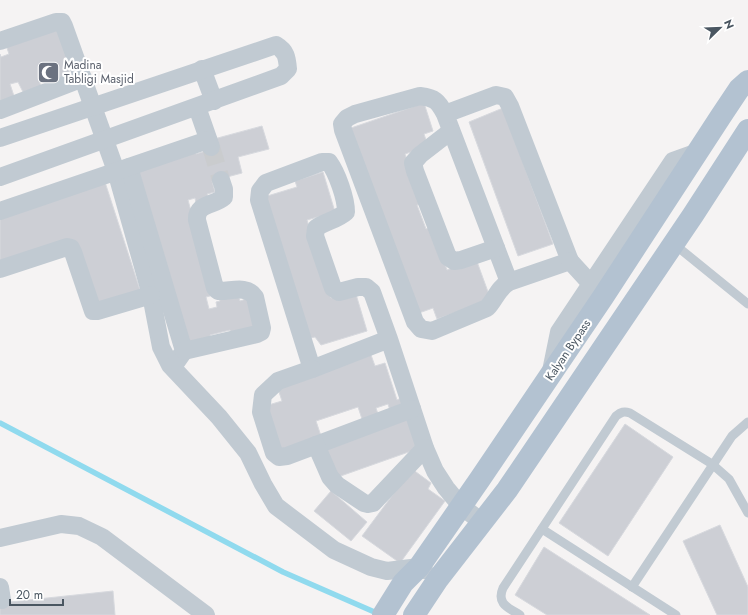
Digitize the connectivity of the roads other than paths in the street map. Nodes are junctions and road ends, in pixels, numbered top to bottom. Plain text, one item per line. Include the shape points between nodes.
1 (0, 41) edge
2 (202, 69) junction
3 (83, 78) junction
4 (748, 81) edge
5 (214, 101) junction
6 (92, 106) junction
7 (197, 107) junction
8 (0, 110) edge
9 (449, 112) junction
10 (721, 116) junction
11 (451, 131) junction
12 (747, 131) edge
13 (0, 138) edge
14 (104, 140) junction
15 (698, 152) junction
16 (117, 171) junction
17 (0, 177) edge
18 (221, 180) tunnel mouth
19 (0, 211) edge
20 (674, 244) junction
21 (496, 248) junction
22 (570, 261) junction
23 (0, 269) edge
24 (513, 281) junction
25 (591, 284) junction
26 (147, 296) junction
27 (748, 304) edge
28 (389, 339) junction
29 (184, 351) junction
30 (173, 369) junction
31 (312, 369) junction
32 (550, 376) junction
33 (412, 409) junction
34 (748, 422) edge
35 (316, 445) junction
36 (425, 448) junction
37 (712, 464) junction
38 (461, 506) junction
39 (748, 513) edge
40 (482, 522) junction
41 (542, 529) junction
42 (0, 538) edge
43 (419, 567) junction
44 (433, 587) junction
45 (632, 587) junction
46 (206, 615) edge
47 (383, 615) edge
48 (414, 615) edge
49 (520, 615) edge
50 (676, 615) edge

1 - 3 street via 62,22
2 - 5 street
2 - 5 street via 276,45 285,54 288,69 282,76
2 - 6 street
3 - 6 street
3 - 8 street
4 - 10 main road, Kalyan Bypass via 739,89
5 - 7 street
6 - 13 street
6 - 14 street
7 - 14 street
7 - 16 street via 210,144
9 - 11 street
9 - 22 street via 496,95 505,97
9 - 24 street
9 - 24 street via 439,102 420,96 355,114 342,124 415,322 421,330 432,331 487,308 504,285
10 - 12 main road
10 - 15 main road, Kalyan Bypass
11 - 21 street
11 - 21 street via 420,155 413,163 414,171 448,257 454,261 461,260
12 - 20 main road
14 - 16 street
14 - 17 street
15 - 25 street via 673,161
15 - 32 main road, Kalyan Bypass
16 - 19 street
16 - 26 street
16 - 29 street
18 - 29 street via 224,197 200,208 196,214 215,288 218,291 237,289 253,294 262,328 261,332 256,334
20 - 27 lane
20 - 40 main road via 507,490
21 - 24 street
22 - 24 street
22 - 25 street
23 - 26 street via 67,247 72,248 93,311
25 - 32 street via 559,332
26 - 30 street via 161,347
28 - 31 street
28 - 31 street via 372,292 366,287 339,292 333,288 315,236 316,228 321,224 341,217 346,212 346,204 334,169 329,162 322,162 266,183 260,191 259,200
28 - 33 street
29 - 30 street
30 - 43 street via 219,417 248,453 263,484 276,506 282,511 334,550 371,567 387,571
31 - 35 street via 278,381 263,394 261,412 274,454 279,457
32 - 38 main road, Kalyan Bypass
33 - 35 street
33 - 36 street
34 - 37 lane via 732,436
35 - 36 street via 330,477 337,485 368,504 373,503
36 - 38 street via 435,471
37 - 39 lane via 728,479
37 - 41 lane via 630,414 619,413
37 - 45 lane
38 - 40 street
38 - 43 main road, Kalyan Bypass
40 - 44 main road
41 - 45 lane
41 - 49 lane via 500,595 504,605
42 - 46 street via 60,524 79,526 102,537
43 - 44 street
43 - 47 main road, Kalyan Bypass via 404,583
44 - 48 main road
45 - 50 lane

